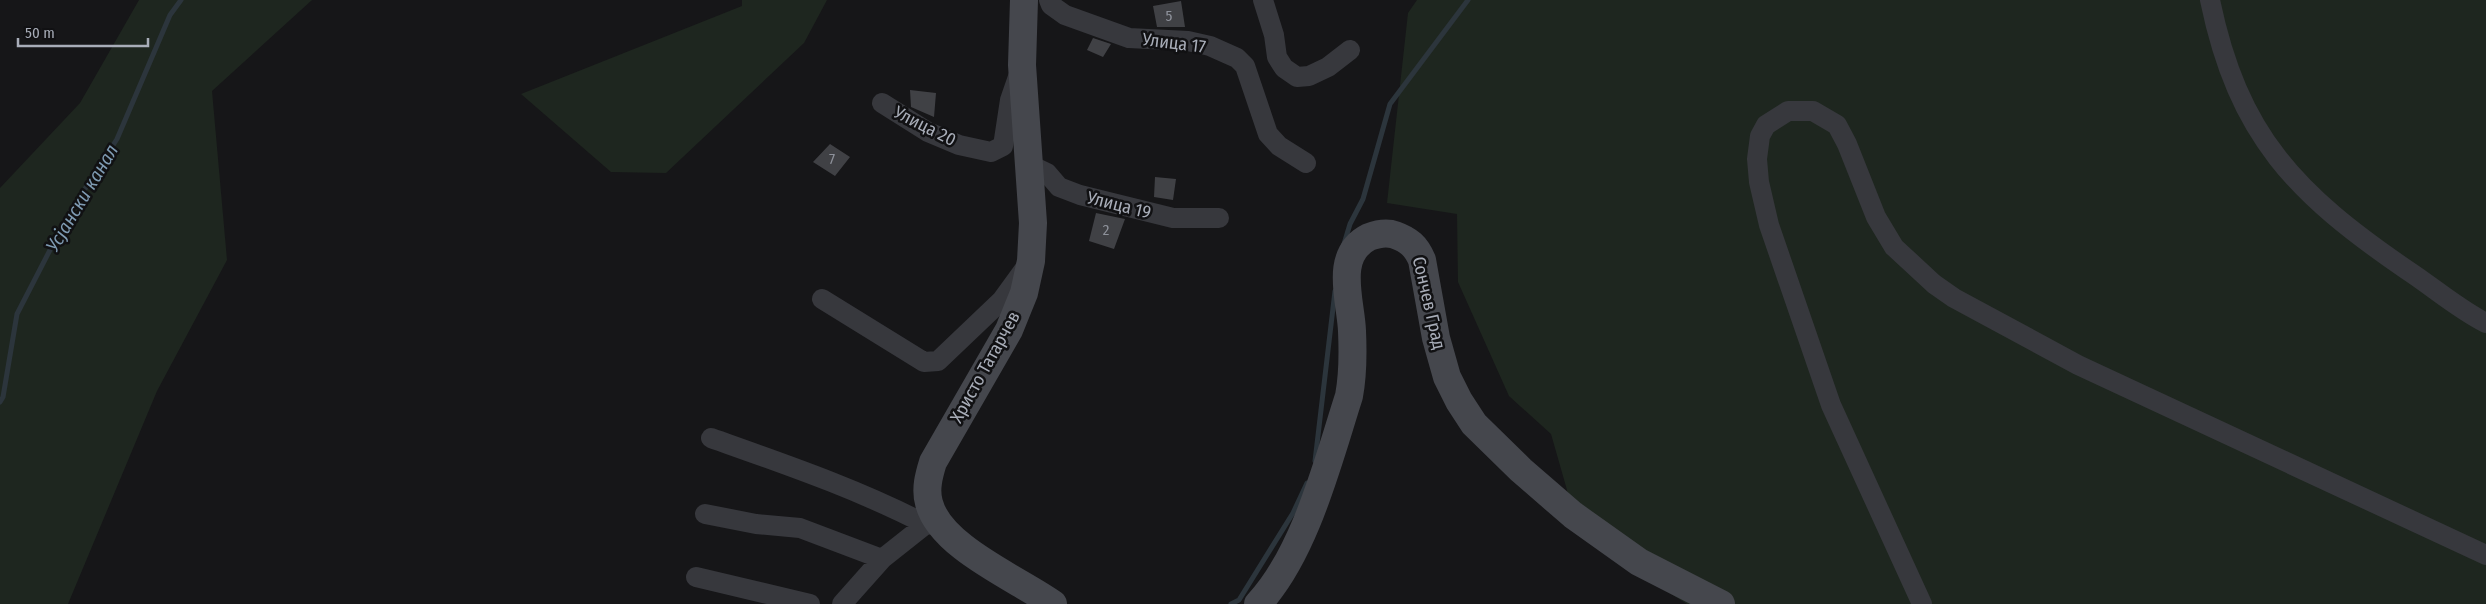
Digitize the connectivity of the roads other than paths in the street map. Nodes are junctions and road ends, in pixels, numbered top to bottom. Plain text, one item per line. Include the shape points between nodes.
1 (1024, 0) edge
2 (1049, 0) edge
3 (1263, 0) edge
4 (2210, 0) edge
5 (1350, 50) dead end
6 (1022, 66) junction
7 (882, 103) dead end
8 (1306, 163) dead end
9 (1028, 164) junction
10 (1219, 218) dead end
11 (1030, 261) junction
12 (822, 299) dead end
13 (2486, 323) edge
14 (712, 438) dead end
15 (705, 514) dead end
16 (931, 521) junction
17 (2486, 555) edge
18 (882, 559) junction
19 (1280, 572) junction
20 (696, 577) dead end
21 (1043, 597) edge
22 (810, 604) edge
23 (842, 604) edge
24 (1070, 604) edge
25 (1258, 604) edge
26 (1273, 604) edge
27 (1721, 604) edge
28 (1922, 604) edge

1 - 6 main road, Христо Татарчев
2 - 8 street, Улица 17 via 1065,15 1129,38 1188,41 1210,46 1236,58 1245,66 1268,134 1279,146
3 - 5 street via 1277,57 1284,68 1297,76 1309,76 1328,67
4 - 13 street via 2224,56 2251,121 2291,176 2356,233
6 - 7 street, Улица 20 via 1010,100 1004,146 991,152 928,132
6 - 9 main road, Христо Татарчев
9 - 10 street, Улица 19 via 1047,173 1060,187 1080,195 1173,218
9 - 11 main road, Христо Татарчев via 1033,223
11 - 12 street via 996,306 938,361 931,363 924,362
11 - 16 main road, Христо Татарчев via 1024,293 1009,330 933,462 927,482
14 - 16 street
15 - 18 street via 800,528
16 - 18 street
16 - 21 main road, Христо Татарчев via 974,555
17 - 28 street via 2078,365 1954,298 1894,247 1876,217 1837,125 1813,111 1788,112 1766,125 1760,136 1759,182 1768,225 1831,405
18 - 23 street
19 - 25 main road, Сончев Град via 1270,592
19 - 26 main road
19 - 27 main road, Сончев Град via 1303,531 1349,396 1352,330 1345,285 1350,258 1362,241 1376,234 1392,234 1408,240 1422,260 1436,338 1448,377 1474,424 1520,470 1573,515 1639,562
20 - 22 street
21 - 24 main road, Христо Татарчев

